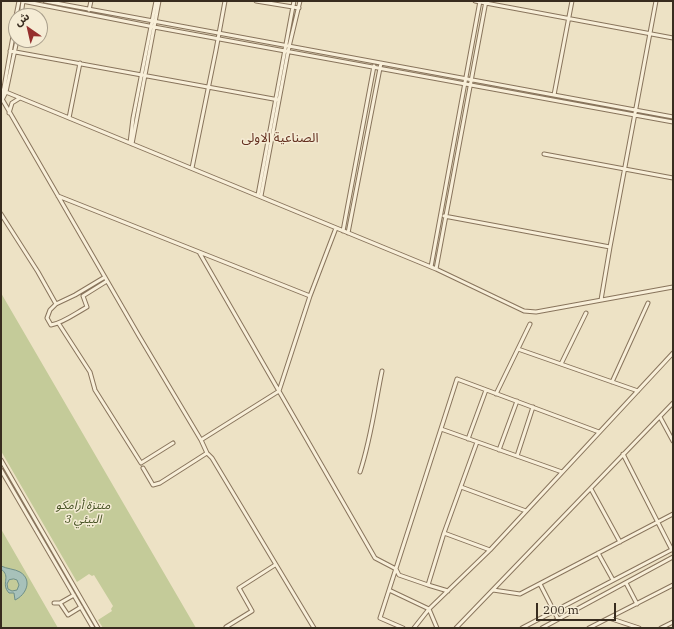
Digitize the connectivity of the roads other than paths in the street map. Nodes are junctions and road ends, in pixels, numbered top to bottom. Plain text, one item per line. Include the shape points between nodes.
1 (22, 1) edge
2 (45, 1) edge
3 (91, 1) edge
4 (156, 1) edge
5 (159, 1) edge
6 (225, 1) edge
7 (256, 1) edge
8 (294, 1) edge
9 (300, 1) edge
10 (475, 1) edge
11 (479, 1) edge
12 (572, 1) edge
13 (656, 1) edge
14 (486, 2) edge
15 (293, 7) junction
16 (299, 8) junction
17 (90, 9) junction
18 (89, 14) junction
19 (569, 18) junction
20 (153, 22) junction
21 (153, 26) junction
22 (650, 33) junction
23 (219, 34) junction
24 (218, 38) junction
25 (673, 38) edge
26 (287, 46) junction
27 (11, 48) edge
28 (16, 48) edge
29 (10, 51) junction
30 (286, 51) junction
31 (15, 52) junction
32 (374, 62) junction
33 (80, 63) junction
34 (381, 63) junction
35 (374, 67) junction
36 (380, 68) junction
37 (144, 75) junction
38 (466, 78) junction
39 (472, 79) junction
40 (465, 84) junction
41 (470, 85) junction
42 (208, 87) junction
43 (4, 91) edge
44 (554, 95) junction
45 (20, 98) junction
46 (2, 99) edge
47 (277, 100) junction
48 (636, 110) junction
49 (9, 113) junction
50 (635, 115) junction
51 (665, 115) junction
52 (673, 117) edge
53 (69, 118) junction
54 (664, 121) junction
55 (673, 122) edge
56 (456, 132) junction
57 (461, 133) junction
58 (360, 142) junction
59 (366, 142) junction
60 (131, 143) junction
61 (544, 154) dead end
62 (192, 168) junction
63 (625, 169) junction
64 (448, 177) junction
65 (453, 178) junction
66 (673, 178) edge
67 (58, 196) junction
68 (259, 196) junction
69 (348, 202) junction
70 (354, 204) junction
71 (1, 214) edge
72 (440, 215) junction
73 (446, 217) junction
74 (336, 228) junction
75 (343, 230) junction
76 (348, 233) junction
77 (610, 247) junction
78 (199, 252) junction
79 (431, 267) junction
80 (436, 269) junction
81 (105, 277) junction
82 (107, 281) junction
83 (673, 287) edge
84 (310, 296) junction
85 (601, 300) junction
86 (648, 303) dead end
87 (56, 304) junction
88 (586, 313) dead end
89 (59, 324) junction
90 (530, 324) dead end
91 (518, 349) junction
92 (673, 353) edge
93 (561, 364) junction
94 (382, 371) dead end
95 (612, 382) junction
96 (486, 390) junction
97 (279, 391) junction
98 (638, 391) junction
99 (496, 394) junction
100 (517, 401) junction
101 (673, 403) edge
102 (533, 407) junction
103 (660, 417) junction
104 (441, 429) junction
105 (599, 432) junction
106 (468, 438) junction
107 (202, 440) junction
108 (673, 441) edge
109 (477, 442) junction
110 (173, 443) dead end
111 (499, 450) junction
112 (207, 453) junction
113 (623, 454) junction
114 (517, 456) junction
115 (1, 460) edge
116 (143, 468) dead end
117 (1, 470) edge
118 (360, 472) dead end
119 (562, 472) junction
120 (461, 486) junction
121 (591, 488) junction
122 (526, 511) junction
123 (32, 512) junction
124 (673, 514) edge
125 (27, 515) junction
126 (658, 522) junction
127 (444, 534) junction
128 (620, 542) junction
129 (672, 549) edge
130 (490, 550) junction
131 (598, 553) junction
132 (673, 557) edge
133 (276, 565) junction
134 (396, 569) junction
135 (613, 580) junction
136 (626, 583) junction
137 (540, 584) junction
138 (428, 585) junction
139 (673, 585) edge
140 (75, 588) junction
141 (71, 590) junction
142 (389, 590) junction
143 (493, 590) junction
144 (448, 591) junction
145 (74, 595) junction
146 (60, 603) junction
147 (54, 604) dead end
148 (637, 604) junction
149 (81, 607) junction
150 (430, 609) junction
151 (554, 611) junction
152 (90, 613) junction
153 (86, 616) junction
154 (609, 618) junction
155 (558, 619) junction
156 (673, 622) edge
157 (226, 627) dead end
158 (93, 628) edge
159 (98, 628) edge
160 (314, 628) edge
161 (403, 628) edge
162 (414, 628) edge
163 (437, 628) edge
164 (456, 628) edge
165 (522, 628) edge
166 (542, 628) edge
167 (589, 628) edge
168 (638, 628) edge
169 (661, 628) edge

1 - 18 street
2 - 17 street
3 - 17 street
4 - 20 street
5 - 20 street
6 - 23 street
7 - 15 street
8 - 15 street
9 - 16 street
10 - 11 street
11 - 14 street
11 - 38 street
12 - 19 street
13 - 22 street
14 - 19 street
14 - 39 street
15 - 16 street
15 - 26 street
16 - 26 street
17 - 18 street
17 - 20 street
18 - 21 street
19 - 22 street
19 - 44 street
20 - 21 street
20 - 23 street
21 - 24 street
21 - 37 street
22 - 25 street
22 - 48 street
23 - 24 street
23 - 26 street
24 - 30 street
24 - 42 street
26 - 30 street
26 - 32 street
27 - 29 street
28 - 31 street
29 - 31 street
29 - 43 street
30 - 35 street
30 - 47 street
31 - 33 street
31 - 43 street
32 - 34 street
32 - 35 street
33 - 37 street
33 - 53 street
34 - 36 street
34 - 38 street
35 - 36 street
35 - 58 street
36 - 40 street
36 - 59 street
37 - 42 street
37 - 60 street via 133,118
38 - 39 street
38 - 40 street
39 - 41 street
39 - 44 street
40 - 41 street
40 - 56 street
41 - 50 street
41 - 57 street
42 - 47 street
42 - 62 street
43 - 45 street
43 - 46 street
44 - 48 street
45 - 49 street via 12,103
45 - 53 street
46 - 49 street
47 - 68 street
48 - 50 street
48 - 51 street
49 - 67 street
50 - 54 street
50 - 63 street
51 - 52 street
51 - 54 street
53 - 60 street
54 - 55 street
56 - 57 street
56 - 64 street
57 - 65 street
58 - 59 street
58 - 69 street
59 - 70 street
60 - 62 street
61 - 63 street
62 - 68 street
63 - 66 street
63 - 77 street
64 - 65 street
64 - 72 street
65 - 73 street
67 - 78 street
67 - 81 street
68 - 74 street
69 - 70 street
69 - 75 street
70 - 76 street
71 - 87 street
72 - 73 street
72 - 79 street
73 - 77 street
73 - 80 street
74 - 75 street
74 - 84 street
75 - 76 street
76 - 79 street
77 - 85 street
78 - 84 street
78 - 97 street
79 - 80 street
80 - 85 street via 524,311 536,312
81 - 82 street
81 - 87 street
82 - 89 street via 83,296 87,307
82 - 107 street
83 - 85 street
84 - 97 street
86 - 95 street
87 - 89 street via 50,310 48,318 51,325
88 - 93 street
89 - 110 street via 90,372 95,390 141,463
90 - 91 street
91 - 93 street
91 - 99 street
92 - 98 street
93 - 95 street
94 - 118 street
95 - 98 street
96 - 99 street
96 - 104 street via 457,379
96 - 106 street
97 - 107 street
97 - 134 street via 375,558
98 - 105 street
99 - 100 street
100 - 102 street
100 - 111 street
101 - 103 street
102 - 105 street
102 - 114 street
103 - 108 street
103 - 113 street
104 - 106 street
104 - 134 street
105 - 119 street
106 - 109 street
107 - 112 street
109 - 111 street
109 - 120 street
111 - 114 street
112 - 116 street via 153,485
112 - 133 street
113 - 121 street
113 - 126 street
114 - 119 street
115 - 123 street
117 - 125 street
119 - 122 street
120 - 122 street
120 - 127 street
121 - 128 street
121 - 143 street
122 - 130 street
123 - 125 street
123 - 140 street
124 - 126 street
125 - 141 street
126 - 128 street
126 - 129 street
127 - 130 street
127 - 138 street
128 - 131 street
129 - 135 street
130 - 144 street
131 - 135 street
131 - 137 street
132 - 136 street
133 - 157 street via 239,588 252,611
133 - 160 street
134 - 138 street via 399,574
134 - 142 street
135 - 151 street
136 - 148 street
136 - 155 street
137 - 143 street via 520,594
137 - 151 street
138 - 144 street
139 - 148 street
140 - 141 street
140 - 152 street
141 - 145 street
142 - 150 street
142 - 161 street via 380,618
143 - 164 street
144 - 150 street
145 - 146 street
145 - 149 street
146 - 147 street
146 - 149 street via 68,615
148 - 154 street
149 - 153 street
150 - 162 street
150 - 163 street
151 - 155 street
151 - 165 street
152 - 153 street
152 - 159 street
153 - 158 street
154 - 167 street
154 - 168 street
155 - 166 street
156 - 169 street

